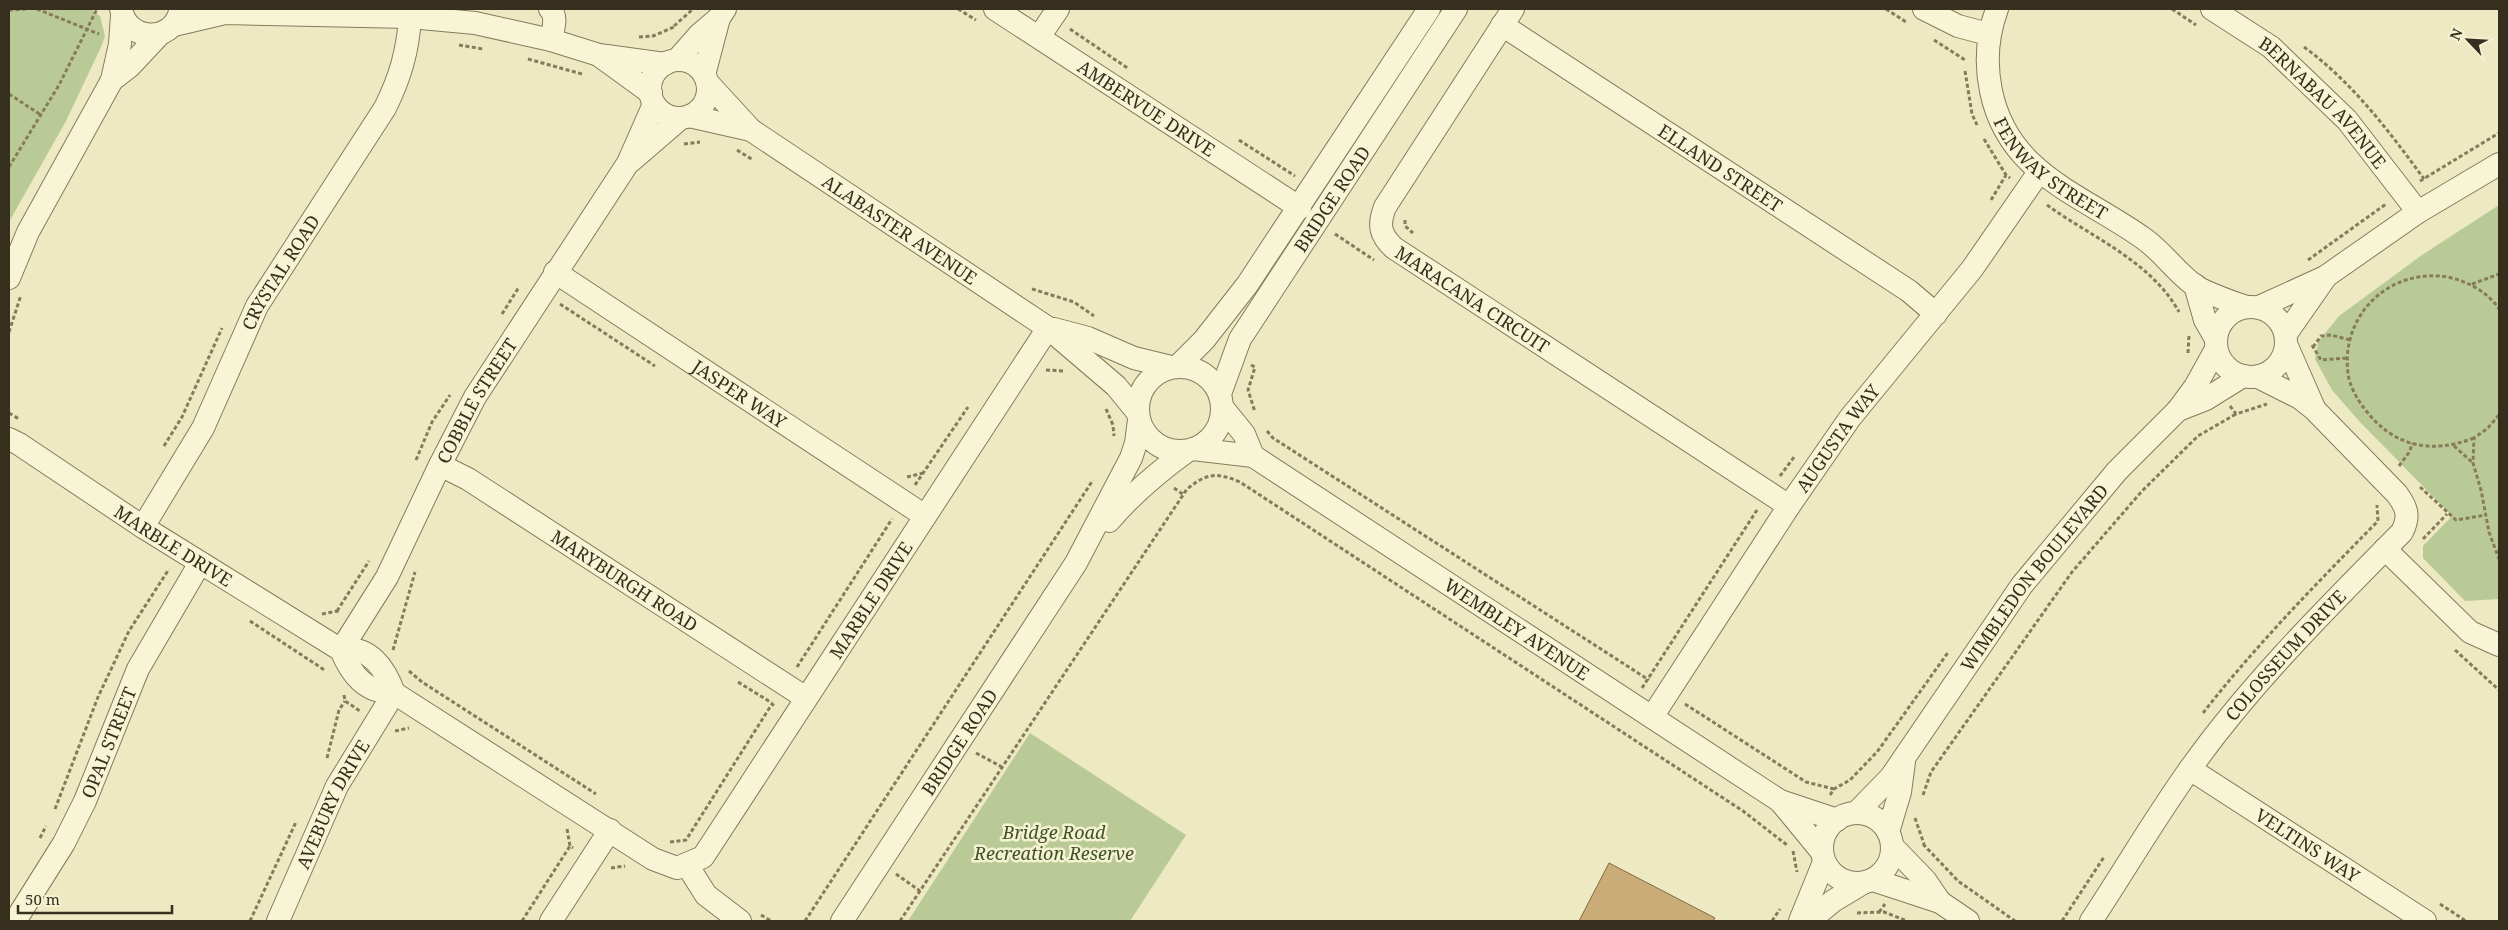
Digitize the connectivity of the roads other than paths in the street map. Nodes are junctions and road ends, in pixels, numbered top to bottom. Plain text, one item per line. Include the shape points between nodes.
1 (550, 9) edge
2 (995, 9) edge
3 (1058, 9) edge
4 (1429, 9) edge
5 (1456, 9) edge
6 (1924, 9) edge
7 (1997, 9) edge
8 (2212, 9) edge
9 (121, 11) edge
10 (221, 11) edge
11 (722, 13) edge
12 (410, 17) junction
13 (1507, 17) edge
14 (171, 23) edge
15 (1988, 34) junction
16 (1039, 38) junction
17 (552, 40) junction
18 (599, 55) junction
19 (671, 62) junction
20 (706, 78) junction
21 (112, 80) junction
22 (652, 98) junction
23 (686, 117) junction
24 (751, 130) junction
25 (628, 163) junction
26 (2499, 164) edge
27 (2040, 172) junction
28 (1300, 208) junction
29 (2418, 212) junction
30 (555, 272) junction
31 (9, 278) edge
32 (2325, 278) junction
33 (2194, 285) junction
34 (2252, 307) junction
35 (1936, 314) junction
36 (1048, 328) junction
37 (2286, 339) junction
38 (2216, 344) junction
39 (1174, 367) junction
40 (2250, 377) junction
41 (1221, 400) junction
42 (2314, 409) junction
43 (2178, 410) junction
44 (1139, 417) junction
45 (9, 439) edge
46 (1190, 450) junction
47 (1253, 456) junction
48 (440, 465) junction
49 (1789, 506) junction
50 (925, 516) junction
51 (143, 527) junction
52 (2392, 556) junction
53 (1076, 563) junction
54 (194, 572) junction
55 (2499, 645) edge
56 (341, 650) junction
57 (394, 693) junction
58 (806, 698) junction
59 (1652, 717) junction
60 (1905, 756) junction
61 (2190, 769) junction
62 (1780, 801) junction
63 (1847, 817) junction
64 (610, 830) junction
65 (1890, 839) junction
66 (1823, 857) junction
67 (687, 865) junction
68 (1868, 882) junction
69 (1940, 902) junction
70 (16, 921) edge
71 (278, 921) edge
72 (551, 921) edge
73 (740, 921) edge
74 (842, 921) edge
75 (1800, 921) edge
76 (1809, 921) edge
77 (1968, 921) edge
78 (2091, 921) edge
79 (2425, 921) edge

1 - 17 street via 554,13
2 - 16 street, AMBERVUE DRIVE
3 - 16 street
4 - 28 street, BRIDGE ROAD
5 - 41 street, BRIDGE ROAD via 1240,339
6 - 15 street via 1958,26
7 - 15 street, FENWAY STREET
8 - 29 street, BERNABAU AVENUE via 2271,47 2347,120
9 - 14 street via 133,29 141,34
9 - 21 street via 120,44
10 - 12 street
10 - 14 street
11 - 19 street
11 - 20 street
12 - 17 street via 475,23
12 - 51 street, CRYSTAL ROAD via 405,59 385,108 257,306 203,428
13 - 35 street, ELLAND STREET via 1901,286
13 - 49 street, MARACANA CIRCUIT via 1385,207 1380,220 1384,239
14 - 21 street
15 - 27 street, FENWAY STREET via 1987,72 2000,124 2016,149
16 - 28 street, AMBERVUE DRIVE
17 - 18 street
18 - 19 street
18 - 22 street
19 - 20 street via 693,63
19 - 22 street via 656,72 652,79
20 - 23 street via 706,99 697,112
20 - 24 street, ALABASTER AVENUE
21 - 31 street via 28,232
22 - 23 street via 665,115
22 - 25 street, COBBLE STREET
23 - 24 street, ALABASTER AVENUE
23 - 25 street, COBBLE STREET
24 - 36 street, ALABASTER AVENUE
25 - 30 street, COBBLE STREET
26 - 29 street
27 - 33 street, FENWAY STREET via 2144,239
27 - 35 street, AUGUSTA WAY
28 - 39 street, BRIDGE ROAD via 1229,309 1204,340
29 - 32 street
30 - 48 street, COBBLE STREET via 475,397
30 - 50 street, JASPER WAY
32 - 34 street
32 - 37 street
33 - 34 street, FENWAY STREET
33 - 38 street, FENWAY STREET
34 - 37 street via 2276,317
34 - 38 street via 2237,310 2222,321
35 - 49 street, AUGUSTA WAY via 1850,418
36 - 39 street, ALABASTER AVENUE via 1088,338 1134,358
36 - 44 street, ALABASTER AVENUE via 1116,386
36 - 50 street, MARBLE DRIVE
37 - 40 street via 2284,353 2274,368
37 - 42 street, COLOSSEUM DRIVE
38 - 40 street via 2225,367
38 - 43 street, WIMBLEDON BOULEVARD via 2195,387
39 - 41 street via 1188,367 1203,373 1215,384
39 - 44 street via 1159,372 1142,389
40 - 42 street, COLOSSEUM DRIVE via 2300,398
40 - 43 street, WIMBLEDON BOULEVARD
41 - 46 street via 1221,421 1215,433 1206,443
41 - 47 street via 1244,434
42 - 52 street, COLOSSEUM DRIVE via 2391,473 2408,515
43 - 60 street, WIMBLEDON BOULEVARD via 2117,471 2022,585
44 - 46 street via 1144,431 1162,448
44 - 53 street, BRIDGE ROAD via 1131,458
45 - 51 street, MARBLE DRIVE
46 - 47 street, WEMBLEY AVENUE
46 - 53 street, BRIDGE ROAD via 1123,504
47 - 59 street, WEMBLEY AVENUE
48 - 56 street, COBBLE STREET via 387,577
48 - 58 street, MARYBURGH ROAD via 468,479
49 - 59 street, AUGUSTA WAY via 1678,694
50 - 58 street, MARBLE DRIVE
51 - 54 street, MARBLE DRIVE
52 - 55 street via 2470,632
52 - 61 street, COLOSSEUM DRIVE via 2279,660
53 - 74 street, BRIDGE ROAD
54 - 56 street, MARBLE DRIVE
54 - 70 street, OPAL STREET via 138,669 64,843
56 - 57 street, MARBLE DRIVE via 353,648 363,651 389,679
57 - 64 street
57 - 71 street, AVEBURY DRIVE via 337,786
58 - 67 street, MARBLE DRIVE via 703,857
59 - 62 street, WEMBLEY AVENUE
60 - 63 street, WIMBLEDON BOULEVARD via 1892,778
60 - 65 street, WIMBLEDON BOULEVARD
61 - 78 street, COLOSSEUM DRIVE
61 - 79 street, VELTINS WAY
62 - 63 street, WEMBLEY AVENUE
62 - 66 street, WEMBLEY AVENUE
63 - 65 street via 1875,818
63 - 66 street via 1825,834
64 - 67 street via 661,863 677,868
64 - 72 street
65 - 68 street via 1889,862 1880,876
65 - 69 street
66 - 68 street via 1836,877 1844,881
66 - 75 street
67 - 73 street via 706,895
68 - 69 street
68 - 76 street via 1833,901
69 - 77 street

